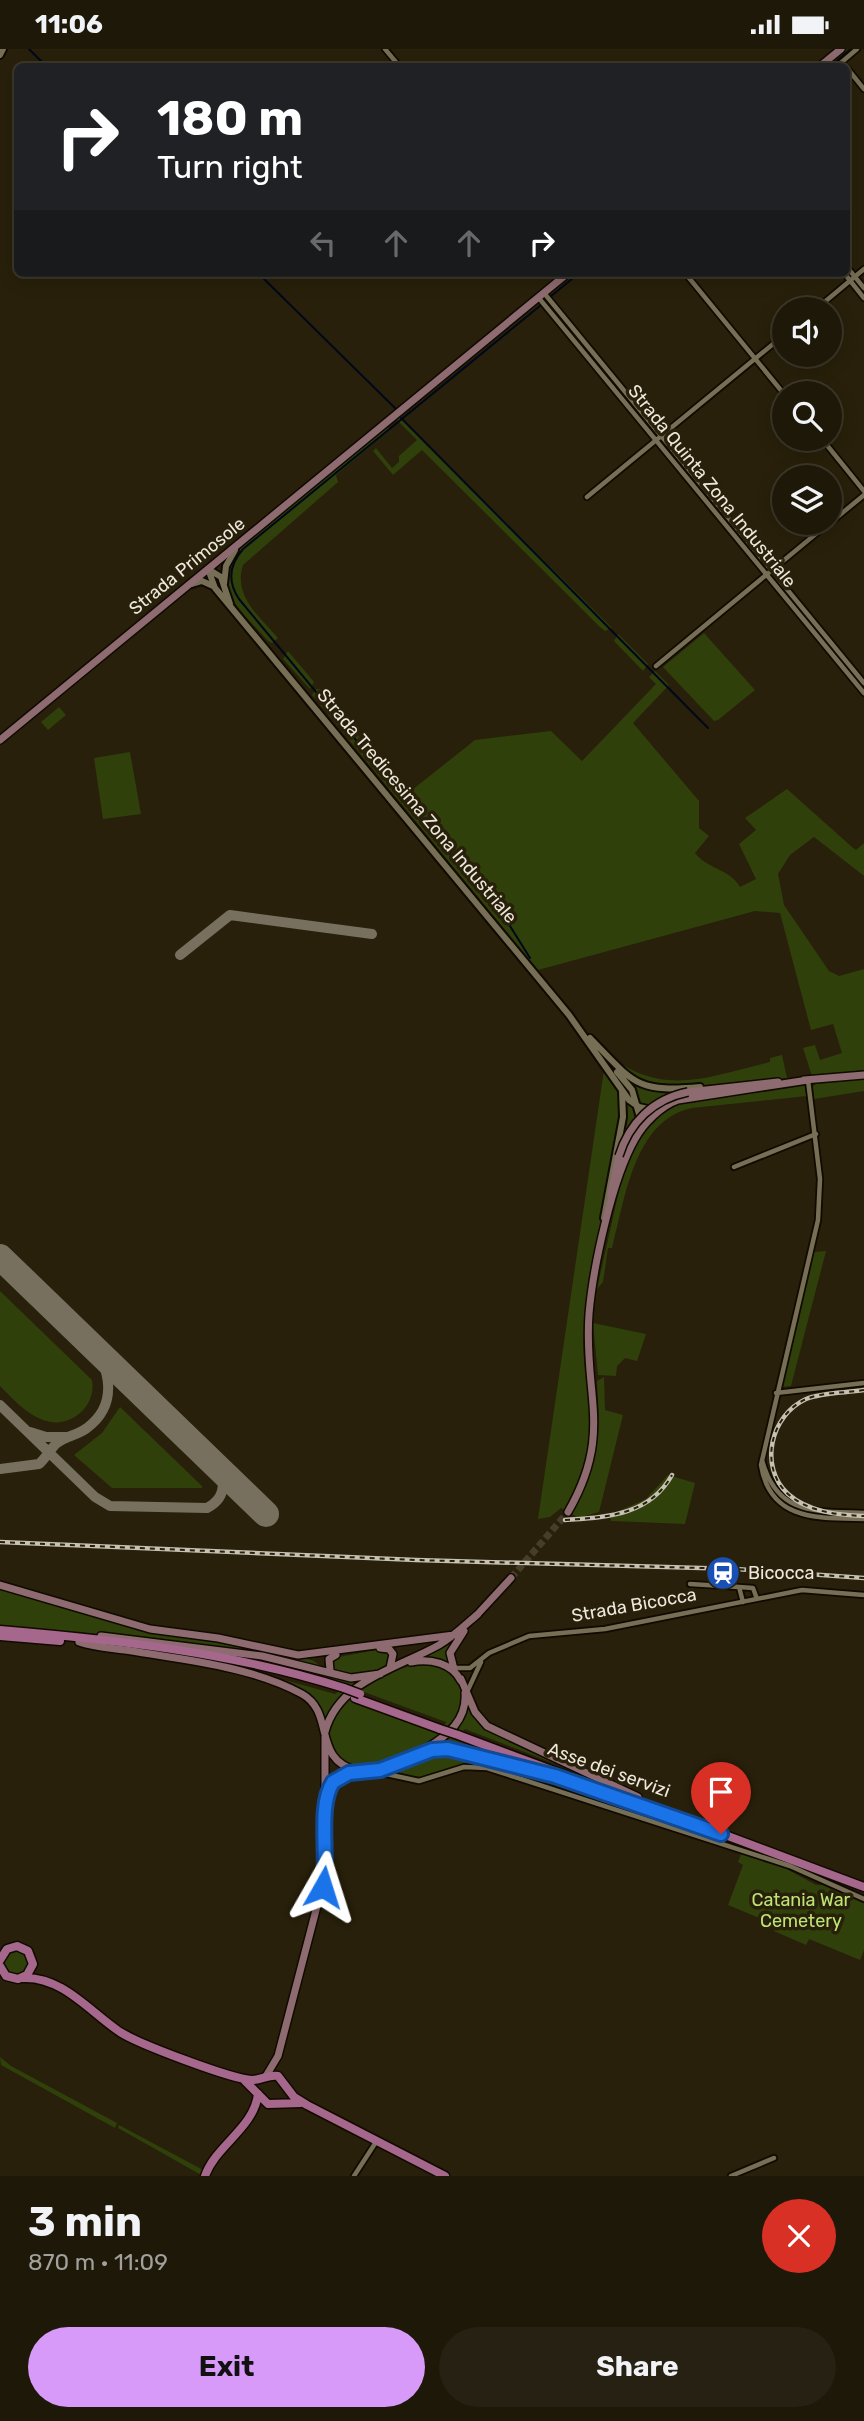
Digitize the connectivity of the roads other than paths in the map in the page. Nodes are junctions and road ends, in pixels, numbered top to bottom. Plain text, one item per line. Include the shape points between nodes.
1 (2, 49) edge
2 (385, 49) edge
3 (841, 49) edge
4 (0, 55) edge
5 (397, 63) edge
6 (825, 63) edge
7 (850, 72) edge
8 (864, 89) edge
9 (864, 269) edge
10 (850, 273) edge
11 (563, 277) edge
12 (688, 277) edge
13 (850, 277) edge
14 (853, 279) junction
15 (864, 288) edge
16 (541, 295) junction
17 (831, 297) edge
18 (864, 298) edge
19 (552, 303) junction
20 (547, 307) junction
21 (772, 345) edge
22 (755, 359) junction
23 (609, 372) junction
24 (604, 377) junction
25 (773, 381) edge
26 (661, 436) junction
27 (656, 440) junction
28 (831, 451) edge
29 (864, 493) edge
30 (587, 497) dead end
31 (842, 512) edge
32 (814, 535) edge
33 (247, 537) junction
34 (208, 569) junction
35 (772, 570) junction
36 (766, 575) junction
37 (190, 584) junction
38 (224, 584) junction
39 (215, 587) junction
40 (230, 604) junction
41 (656, 666) dead end
42 (864, 683) edge
43 (864, 693) edge
44 (0, 740) edge
45 (578, 1027) junction
46 (593, 1042) junction
47 (864, 1075) edge
48 (808, 1080) junction
49 (619, 1082) junction
50 (758, 1084) junction
51 (671, 1102) junction
52 (639, 1107) junction
53 (816, 1134) junction
54 (636, 1136) junction
55 (734, 1167) dead end
56 (603, 1231) junction
57 (601, 1246) junction
58 (864, 1383) edge
59 (776, 1393) junction
60 (568, 1512) tunnel mouth
61 (864, 1513) edge
62 (834, 1515) junction
63 (864, 1519) edge
64 (512, 1578) tunnel mouth
65 (690, 1584) dead end
66 (0, 1585) edge
67 (739, 1587) junction
68 (864, 1595) edge
69 (757, 1599) junction
70 (743, 1602) junction
71 (478, 1614) junction
72 (0, 1630) edge
73 (454, 1635) junction
74 (0, 1636) edge
75 (62, 1636) junction
76 (79, 1643) junction
77 (373, 1647) junction
78 (355, 1650) junction
79 (495, 1650) junction
80 (305, 1655) junction
81 (397, 1665) junction
82 (453, 1671) junction
83 (333, 1672) junction
84 (384, 1672) junction
85 (342, 1690) junction
86 (467, 1691) junction
87 (465, 1700) junction
88 (460, 1733) junction
89 (324, 1737) junction
90 (416, 1755) junction
91 (397, 1764) junction
92 (369, 1771) junction
93 (408, 1780) junction
94 (638, 1797) junction
95 (325, 1811) junction
96 (676, 1817) junction
97 (864, 1885) edge
98 (864, 1899) edge
99 (1, 1961) edge
100 (33, 1965) junction
101 (23, 1978) junction
102 (43, 1980) junction
103 (278, 2056) junction
104 (236, 2076) junction
105 (266, 2077) junction
106 (285, 2082) junction
107 (258, 2093) junction
108 (280, 2103) junction
109 (271, 2105) junction
110 (307, 2105) junction
111 (247, 2120) junction
112 (376, 2142) junction
113 (774, 2158) dead end
114 (207, 2173) edge
115 (355, 2176) edge
116 (445, 2176) edge
117 (731, 2176) edge

1 - 4 street
2 - 5 street
3 - 6 main road
7 - 8 street
9 - 14 street
10 - 14 street
11 - 16 main road, Strada Primosole
12 - 22 street
13 - 14 street
14 - 15 street
14 - 17 street
14 - 18 street
16 - 19 street, Strada Quinta Zona Industriale
16 - 20 street, Strada Quinta Zona Industriale
16 - 33 main road, Strada Primosole
19 - 20 street
19 - 23 street, Strada Quinta Zona Industriale
20 - 24 street, Strada Quinta Zona Industriale
21 - 22 street
22 - 25 street
22 - 26 street
23 - 24 street
23 - 26 street, Strada Quinta Zona Industriale
24 - 27 street, Strada Quinta Zona Industriale
26 - 27 street
26 - 35 street, Strada Quinta Zona Industriale
27 - 30 street
27 - 36 street, Strada Quinta Zona Industriale
28 - 29 street
29 - 31 street
32 - 35 street
33 - 34 main road, Strada Primosole
33 - 38 street via 228,560
34 - 37 main road, Strada Primosole
34 - 38 street
34 - 39 street
35 - 36 street
35 - 42 street, Strada Quinta Zona Industriale
36 - 41 street
36 - 43 street, Strada Quinta Zona Industriale
37 - 39 street via 202,580
37 - 44 main road, Strada Primosole
38 - 40 street
39 - 40 street, Strada Tredicesima Zona Industriale
40 - 45 street, Strada Tredicesima Zona Industriale
45 - 46 street
45 - 49 street
46 - 50 street via 622,1073 650,1088
46 - 52 street via 632,1090
47 - 48 main road
48 - 50 main road
48 - 51 main road
48 - 53 street
49 - 52 street
49 - 56 street via 623,1117
50 - 56 main road, bridge via 688,1092 663,1101 641,1117 619,1156
51 - 52 street via 650,1110
51 - 54 main road
52 - 54 street
53 - 55 street
53 - 59 street via 818,1220
54 - 57 main road
56 - 57 main road
57 - 60 main road via 589,1324 594,1443 584,1481
58 - 59 street
59 - 62 street via 761,1456 764,1478 780,1503 802,1515
61 - 62 street
62 - 63 street
64 - 71 main road
65 - 67 street
66 - 80 main road via 150,1629
67 - 69 street via 753,1588
67 - 70 street
68 - 69 street, Strada Bicocca via 802,1590
69 - 70 street, Strada Bicocca
70 - 79 street, Strada Bicocca via 605,1629 529,1636
71 - 73 main road
71 - 82 main road via 452,1647
72 - 75 main road
73 - 77 main road
73 - 81 main road
74 - 76 main road
75 - 83 main road via 204,1647
75 - 85 main road via 202,1652 278,1668
76 - 85 main road via 214,1659
76 - 89 main road via 203,1664 293,1690 316,1706
77 - 78 main road
77 - 84 main road via 391,1652 394,1661
78 - 80 main road
78 - 83 main road via 330,1657
79 - 82 street, Strada Bicocca via 470,1668
79 - 86 street via 475,1669
80 - 83 main road
81 - 82 main road via 428,1660
81 - 84 main road
82 - 86 main road
82 - 87 main road
83 - 84 main road via 359,1678
84 - 89 main road via 335,1705
85 - 88 main road, bridge
86 - 87 street
86 - 94 main road via 478,1717 494,1730
87 - 90 main road via 452,1730
88 - 94 main road, Asse dei servizi
88 - 96 main road, Asse dei servizi
89 - 92 main road via 341,1764
89 - 95 main road
90 - 91 main road
90 - 96 main road via 456,1750 555,1776
91 - 92 main road
91 - 93 street via 396,1773
92 - 93 street
92 - 95 main road via 342,1775 333,1782
93 - 98 street via 429,1781 464,1767 487,1767 790,1867
94 - 97 main road, Asse dei servizi
95 - 103 main road via 324,1878
96 - 97 main road, Asse dei servizi
99 - 100 main road via 10,1947 23,1947
99 - 101 main road via 8,1977
100 - 101 main road
100 - 102 main road
101 - 102 main road
102 - 104 main road via 141,2043
103 - 105 main road
103 - 106 main road
104 - 105 main road
104 - 107 main road
105 - 106 main road via 274,2075
105 - 107 main road
106 - 108 main road via 287,2096
106 - 110 main road via 294,2097
107 - 109 main road
107 - 111 main road
108 - 109 main road
108 - 110 main road
109 - 111 main road
110 - 112 main road
111 - 114 main road
112 - 115 street
112 - 116 main road
113 - 117 street

